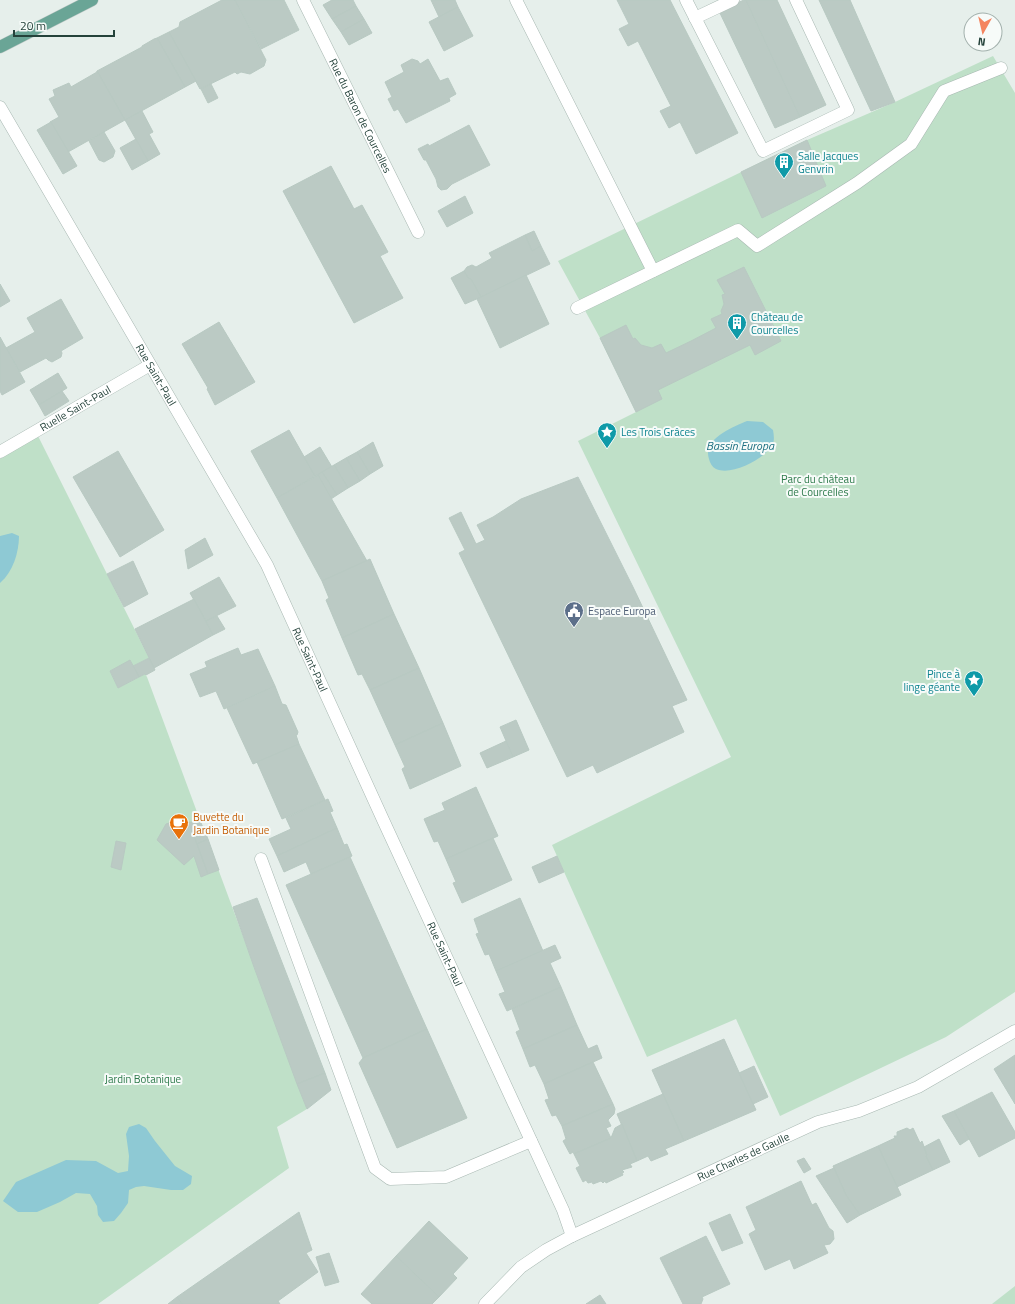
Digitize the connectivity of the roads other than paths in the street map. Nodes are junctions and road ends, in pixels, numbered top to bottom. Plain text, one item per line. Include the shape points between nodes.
1 (92, 0) edge
2 (303, 0) edge
3 (516, 0) edge
4 (686, 0) edge
5 (733, 0) edge
6 (796, 0) edge
7 (695, 18) junction
8 (0, 47) edge
9 (1001, 68) dead end
10 (0, 106) edge
11 (418, 232) dead end
12 (652, 271) junction
13 (577, 308) dead end
14 (150, 365) junction
15 (0, 452) edge
16 (261, 859) dead end
17 (1015, 1031) edge
18 (531, 1141) junction
19 (572, 1236) junction
20 (486, 1304) edge

1 - 8 main road
2 - 11 street, Rue du Baron de Courcelles
3 - 12 street
4 - 7 street
5 - 7 street
6 - 7 street via 848,110 763,151
9 - 12 street via 944,92 911,144 857,183 757,246 738,230
10 - 14 street, Rue Saint-Paul
12 - 13 street
14 - 15 street, Ruelle Saint-Paul
14 - 18 street, Rue Saint-Paul via 267,565
16 - 18 street via 375,1168 390,1179 446,1177
17 - 19 street, Rue Charles de Gaulle via 918,1086 859,1111 818,1122
18 - 19 street, Rue Saint-Paul via 563,1210
19 - 20 street, Rue Charles de Gaulle via 521,1267

